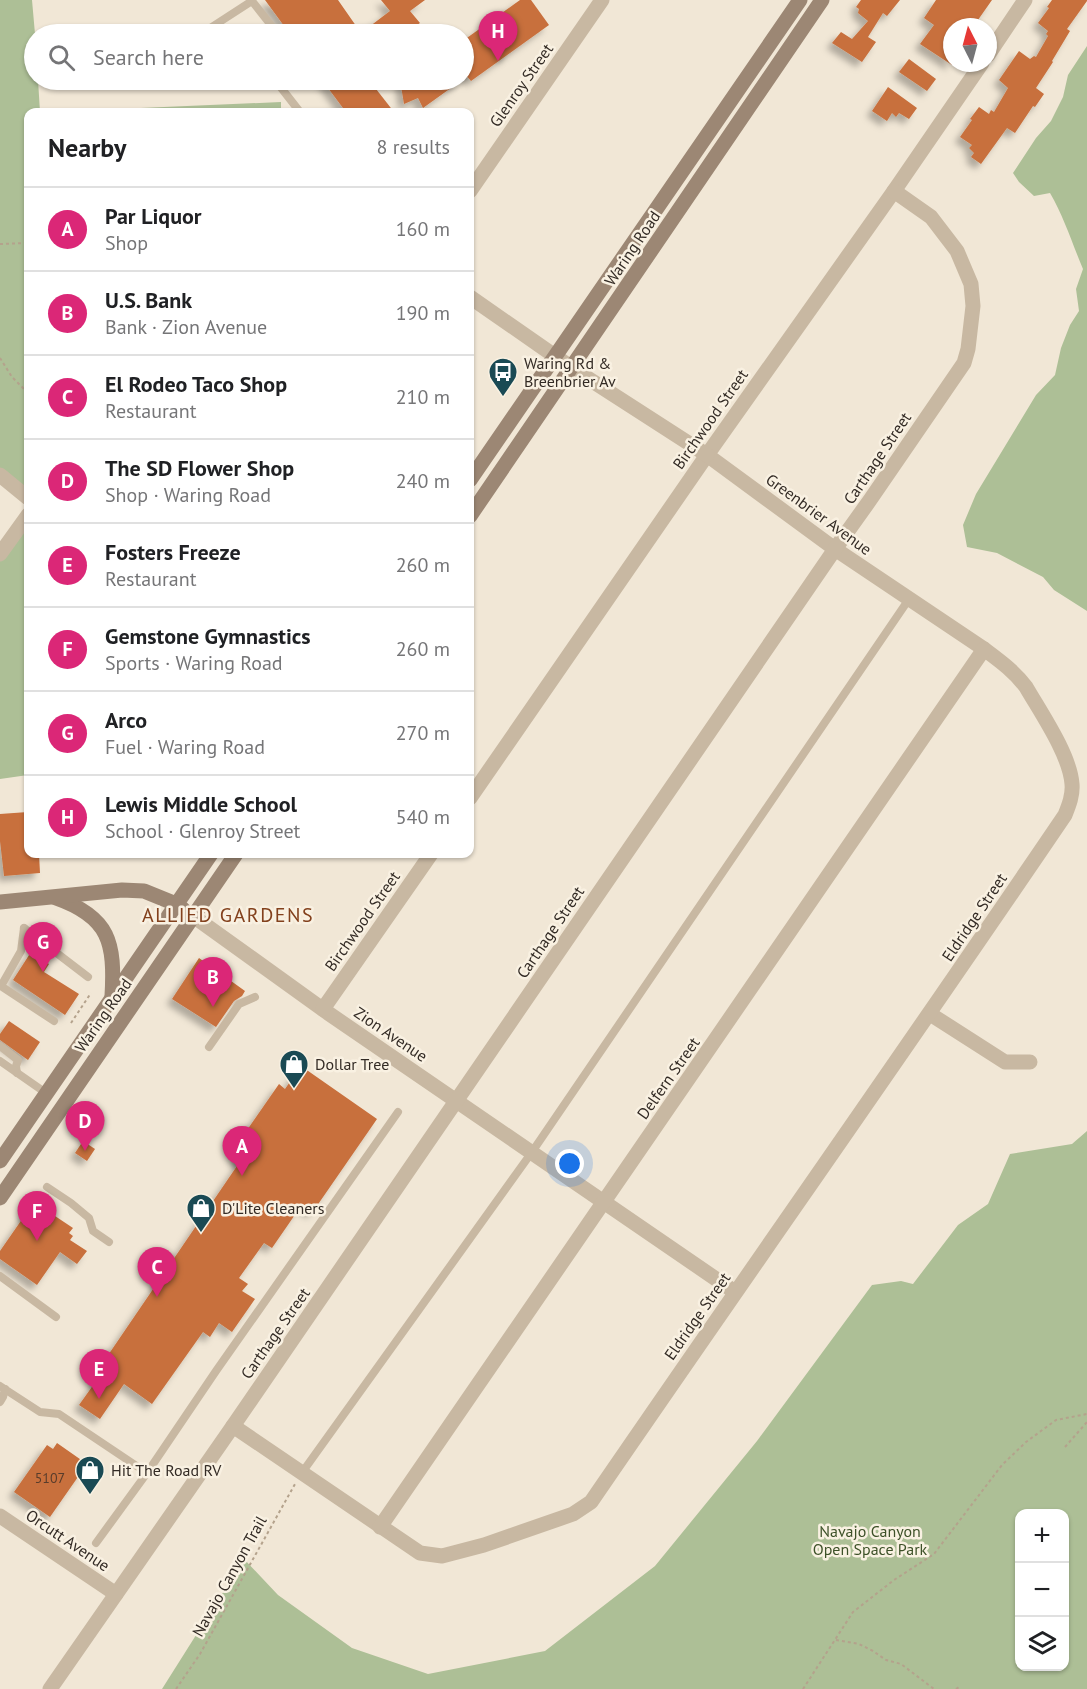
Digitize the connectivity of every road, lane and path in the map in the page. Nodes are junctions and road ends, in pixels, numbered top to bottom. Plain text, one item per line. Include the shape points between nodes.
1 (602, 0) edge
2 (800, 0) edge
3 (822, 0) edge
4 (1025, 0) edge
5 (216, 24) edge
6 (270, 24) edge
7 (997, 42) edge
8 (976, 72) edge
9 (283, 90) edge
10 (297, 108) edge
11 (474, 185) edge
12 (894, 191) junction
13 (0, 243) edge
14 (24, 243) edge
15 (474, 300) edge
16 (555, 357) junction
17 (0, 358) edge
18 (572, 368) junction
19 (24, 389) edge
20 (707, 455) junction
21 (474, 474) edge
22 (0, 475) edge
23 (24, 495) edge
24 (474, 510) edge
25 (24, 521) edge
26 (835, 549) junction
27 (0, 554) edge
28 (909, 599) junction
29 (984, 650) junction
30 (474, 792) edge
31 (1065, 815) joint
32 (208, 858) edge
33 (233, 858) edge
34 (428, 858) edge
35 (52, 897) junction
36 (0, 902) edge
37 (176, 904) junction
38 (193, 916) junction
39 (88, 977) dead end
40 (91, 993) dead end
41 (112, 996) junction
42 (255, 997) dead end
43 (323, 1009) junction
44 (930, 1014) junction
45 (54, 1021) dead end
46 (71, 1023) dead end
47 (0, 1046) edge
48 (209, 1047) dead end
49 (0, 1062) edge
50 (1030, 1062) dead end
51 (17, 1073) junction
52 (46, 1093) junction
53 (456, 1101) junction
54 (398, 1112) dead end
55 (532, 1152) junction
56 (0, 1161) edge
57 (47, 1187) dead end
58 (0, 1198) edge
59 (605, 1201) junction
60 (109, 1242) dead end
61 (0, 1276) edge
62 (735, 1293) junction
63 (56, 1317) dead end
64 (2, 1388) edge
65 (0, 1402) edge
66 (1087, 1414) edge
67 (1087, 1422) edge
68 (233, 1426) junction
69 (1065, 1447) dead end
70 (147, 1473) junction
71 (301, 1474) junction
72 (0, 1516) edge
73 (380, 1527) junction
74 (96, 1543) dead end
75 (116, 1594) junction
76 (836, 1640) junction
77 (50, 1689) edge
78 (176, 1689) edge
79 (803, 1689) edge
80 (934, 1689) edge

1 - 11 street, Glenroy Street
2 - 16 main road, Waring Road
3 - 18 main road, Waring Road
4 - 7 street
5 - 6 lane via 252,1
8 - 12 street, Birchwood Street
9 - 10 lane
12 - 20 street, Birchwood Street
12 - 26 street, Carthage Street via 931,217 957,251 971,284 973,306 968,349 964,363
13 - 14 path
15 - 16 street, Greenbrier Avenue
16 - 18 street, Greenbrier Avenue
16 - 21 main road, Waring Road
17 - 19 path
18 - 20 street, Greenbrier Avenue
18 - 24 main road, Waring Road
20 - 26 street, Greenbrier Avenue
20 - 30 street, Birchwood Street
22 - 23 street
25 - 27 street
26 - 28 street, Greenbrier Avenue
26 - 53 street, Carthage Street
28 - 29 street, Greenbrier Avenue
28 - 55 lane
29 - 31 street, Greenbrier Avenue via 1006,665 1026,687 1068,762 1072,785
29 - 59 street, Delfern Street
31 - 44 street, Eldridge Street
32 - 37 main road, Waring Road
33 - 38 main road, Waring Road
34 - 43 street, Birchwood Street
35 - 36 main road, Zion Avenue
35 - 37 main road, Zion Avenue via 144,891
35 - 41 main road via 78,907 101,926 114,968
37 - 38 main road, Zion Avenue
37 - 41 main road, Waring Road
38 - 43 street, Zion Avenue
38 - 58 main road, Waring Road
39 - 45 lane via 24,928 21,951 1,986
40 - 46 path
41 - 52 main road, Waring Road
42 - 48 lane via 239,1004
43 - 53 street, Zion Avenue
44 - 50 street via 1005,1062
44 - 62 street, Eldridge Street
47 - 51 lane via 18,1060
49 - 51 lane
51 - 52 lane
52 - 56 main road, Waring Road
53 - 55 street, Zion Avenue
53 - 68 street, Carthage Street
54 - 70 lane
55 - 59 street, Zion Avenue
55 - 71 lane
57 - 60 lane via 89,1218 93,1231
59 - 62 street, Zion Avenue
59 - 73 street, Delfern Street
61 - 63 lane
62 - 73 street, Eldridge Street via 591,1502 573,1514 442,1556 420,1553
64 - 65 lane
64 - 70 lane via 40,1412 59,1414
66 - 76 path via 1056,1420 1026,1442 1002,1465 934,1554 853,1612
67 - 69 path
68 - 71 street, Eldridge Street
68 - 75 street, Carthage Street
70 - 74 lane
71 - 73 street, Eldridge Street
71 - 78 path, Navajo Canyon Trail via 200,1654
72 - 75 street, Orcutt Avenue
75 - 77 street, Carthage Street
76 - 79 path
76 - 80 path via 859,1644 901,1664

